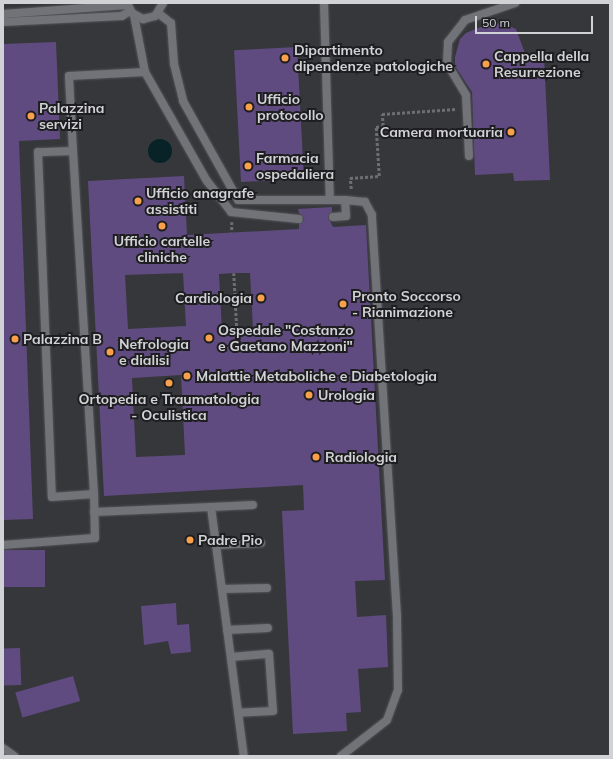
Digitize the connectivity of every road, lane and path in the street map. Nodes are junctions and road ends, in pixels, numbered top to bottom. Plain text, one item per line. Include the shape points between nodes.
1 (163, 3) edge
2 (324, 3) edge
3 (515, 3) edge
4 (130, 9) edge
5 (158, 13) junction
6 (3, 14) edge
7 (3, 22) edge
8 (145, 72) junction
9 (466, 108) junction
10 (73, 150) junction
11 (469, 156) dead end
12 (238, 200) junction
13 (330, 200) junction
14 (349, 200) junction
15 (231, 212) junction
16 (333, 217) dead end
17 (299, 219) dead end
18 (234, 273) dead end
19 (237, 330) dead end
20 (94, 494) junction
21 (253, 505) dead end
22 (211, 507) junction
23 (94, 512) junction
24 (261, 543) dead end
25 (3, 545) edge
26 (216, 545) junction
27 (267, 588) dead end
28 (222, 589) junction
29 (268, 628) dead end
30 (227, 630) junction
31 (231, 656) junction
32 (238, 713) junction
33 (3, 748) edge
34 (14, 756) edge
35 (244, 756) edge
36 (341, 756) edge

1 - 5 street
2 - 13 street
3 - 9 street via 465,20 448,42 447,63 466,95
4 - 5 street via 147,18
4 - 6 street
4 - 7 street via 122,16
4 - 8 street
5 - 12 street via 171,23 174,64 183,101
8 - 10 street via 68,76
8 - 15 street via 207,181
9 - 11 street
9 - 14 path via 382,114 383,126 376,127 379,176 350,178
10 - 20 street
10 - 20 street via 38,152 52,497
12 - 13 street
12 - 15 street
13 - 14 street
14 - 16 street via 346,216
14 - 36 street via 365,202 372,215 397,616 398,690 386,720
15 - 17 street
18 - 19 path
20 - 23 street
21 - 22 street
22 - 23 street
22 - 26 street
23 - 25 street via 95,538
24 - 26 street
26 - 28 street
27 - 28 street
28 - 30 street
29 - 30 street
30 - 31 street
31 - 32 street
31 - 32 street via 269,654 273,711
32 - 35 street
33 - 34 street

